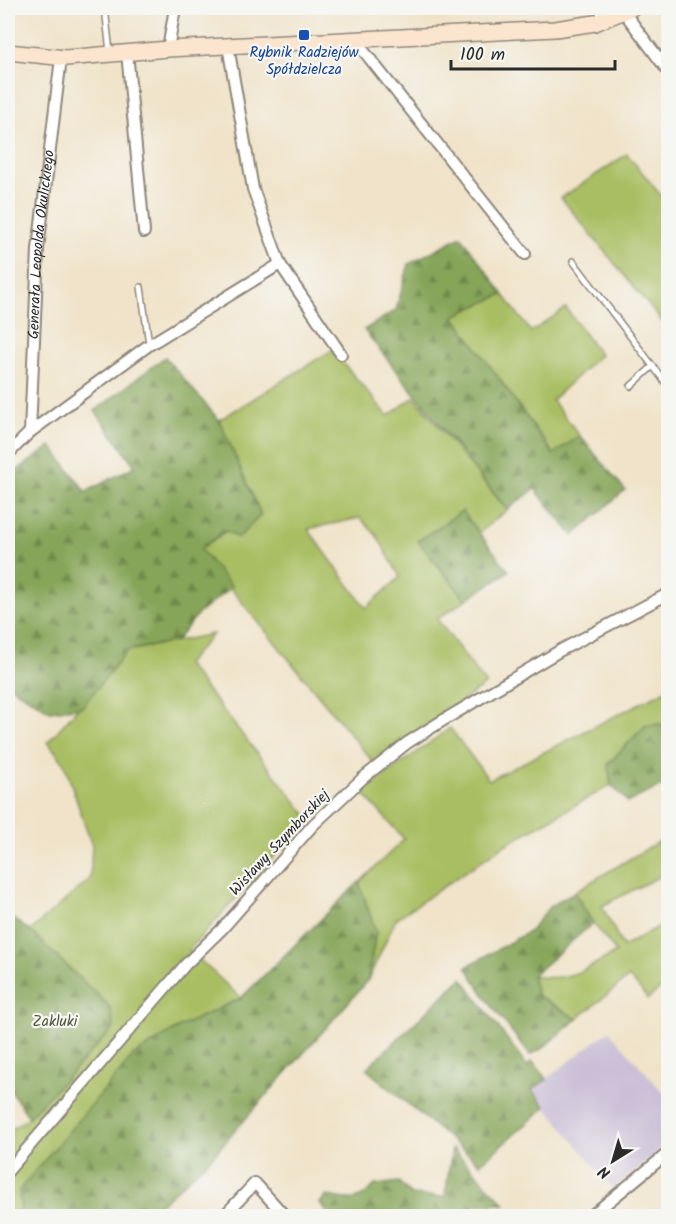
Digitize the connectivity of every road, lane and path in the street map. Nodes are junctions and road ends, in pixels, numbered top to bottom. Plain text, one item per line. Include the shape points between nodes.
1 (105, 8) edge
2 (175, 8) edge
3 (628, 10) edge
4 (602, 14) edge
5 (355, 40) junction
6 (228, 46) junction
7 (168, 49) junction
8 (8, 52) edge
9 (127, 52) junction
10 (110, 54) junction
11 (61, 58) junction
12 (669, 71) edge
13 (144, 232) dead end
14 (525, 254) dead end
15 (573, 261) dead end
16 (280, 264) junction
17 (141, 287) dead end
18 (149, 345) junction
19 (341, 354) dead end
20 (653, 366) junction
21 (631, 386) dead end
22 (669, 386) edge
23 (30, 432) junction
24 (8, 454) edge
25 (669, 594) edge
26 (669, 1153) edge
27 (8, 1171) edge
28 (224, 1216) edge
29 (285, 1216) edge
30 (591, 1216) edge

1 - 10 lane
2 - 7 street
3 - 4 street
3 - 12 street
4 - 5 street via 562,28
5 - 6 street
5 - 14 street
6 - 7 street
6 - 16 street via 254,189
7 - 9 street
8 - 11 street
9 - 10 street
9 - 13 street
10 - 11 street
11 - 23 street, Generała Leopolda Okulickiego via 38,249
15 - 20 lane
16 - 18 street
16 - 19 street
17 - 18 lane
18 - 23 street
20 - 21 lane
20 - 22 lane
23 - 24 street
25 - 27 street, Wisławy Szymborskiej via 561,650 434,726 363,778 313,825 186,964
26 - 30 street
28 - 29 street via 255,1183

